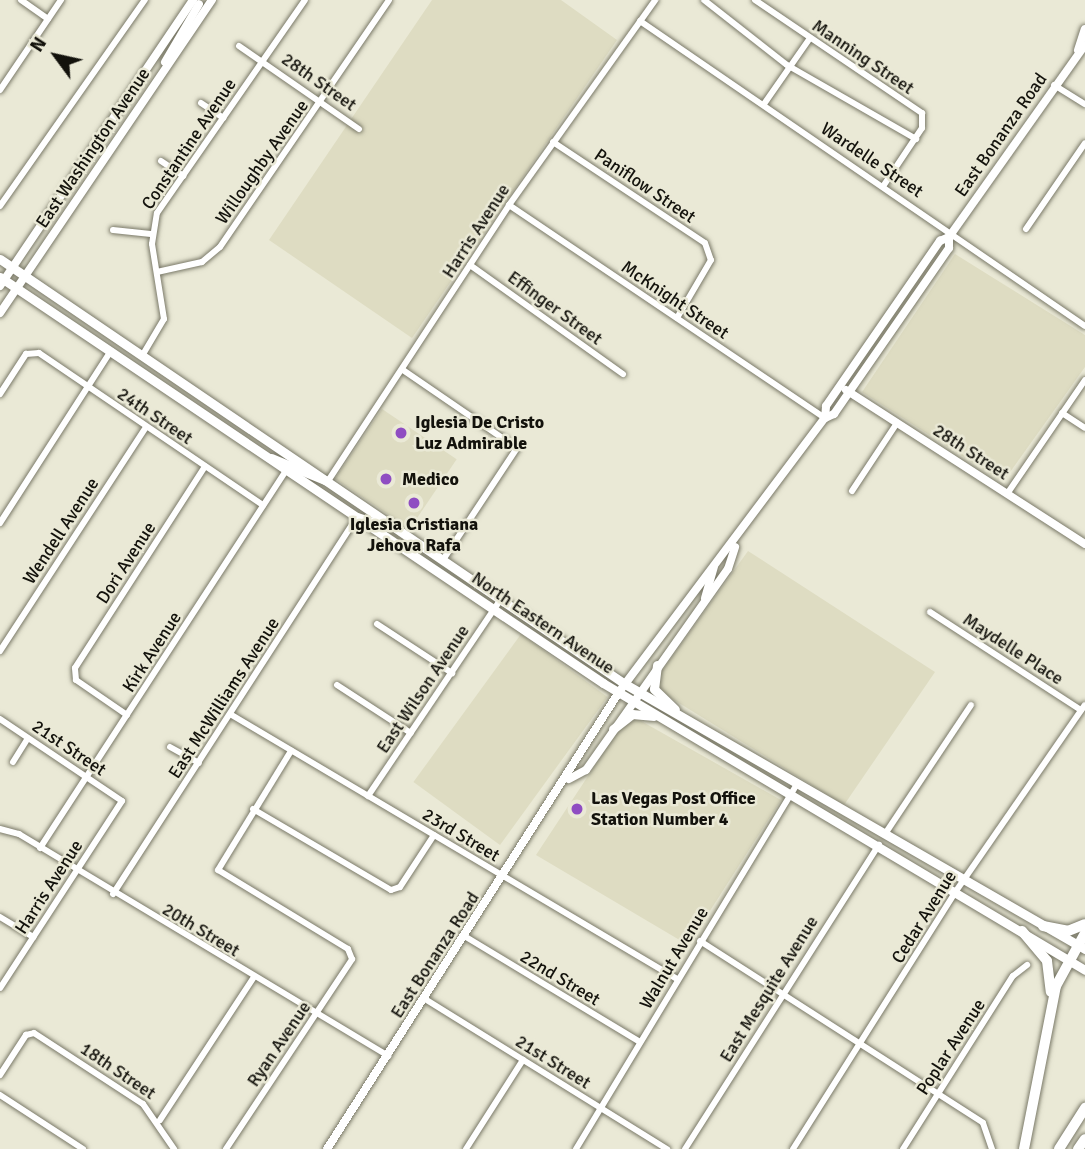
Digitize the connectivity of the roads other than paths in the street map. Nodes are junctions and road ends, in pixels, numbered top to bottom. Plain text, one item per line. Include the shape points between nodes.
1 (20, 0) edge
2 (61, 0) edge
3 (145, 0) edge
4 (212, 0) edge
5 (389, 0) edge
6 (655, 0) edge
7 (704, 0) edge
8 (755, 0) edge
9 (302, 1) edge
10 (197, 3) edge
11 (48, 19) junction
12 (640, 21) junction
13 (1085, 29) edge
14 (810, 38) junction
15 (239, 46) dead end
16 (1082, 48) edge
17 (262, 62) junction
18 (790, 66) junction
19 (1054, 85) junction
20 (0, 90) edge
21 (320, 102) junction
22 (201, 103) dead end
23 (764, 104) junction
24 (1085, 104) edge
25 (223, 118) junction
26 (359, 129) dead end
27 (916, 139) junction
28 (553, 142) junction
29 (1085, 143) edge
30 (161, 161) dead end
31 (183, 176) junction
32 (884, 185) junction
33 (509, 205) junction
34 (1, 206) edge
35 (1026, 229) dead end
36 (113, 230) dead end
37 (152, 234) junction
38 (949, 237) junction
39 (0, 259) edge
40 (470, 265) junction
41 (13, 267) junction
42 (157, 272) junction
43 (25, 275) junction
44 (1, 281) edge
45 (17, 288) junction
46 (0, 313) edge
47 (677, 318) junction
48 (1085, 326) edge
49 (100, 343) junction
50 (111, 351) junction
51 (142, 356) junction
52 (403, 370) junction
53 (623, 374) dead end
54 (1085, 380) edge
55 (840, 386) junction
56 (88, 387) junction
57 (850, 393) junction
58 (0, 394) edge
59 (1062, 413) junction
60 (825, 418) junction
61 (897, 423) junction
62 (146, 427) junction
63 (1085, 428) edge
64 (269, 458) junction
65 (205, 466) junction
66 (286, 470) junction
67 (328, 481) junction
68 (852, 491) dead end
69 (1007, 494) junction
70 (263, 505) junction
71 (357, 517) junction
72 (0, 523) edge
73 (411, 538) junction
74 (1085, 544) edge
75 (735, 547) junction
76 (443, 560) junction
77 (716, 561) junction
78 (500, 598) junction
79 (705, 598) junction
80 (494, 608) junction
81 (930, 612) dead end
82 (377, 624) dead end
83 (0, 651) edge
84 (657, 665) junction
85 (452, 673) junction
86 (625, 684) junction
87 (337, 685) dead end
88 (619, 692) junction
89 (639, 692) junction
90 (633, 701) junction
91 (971, 705) dead end
92 (1083, 708) edge
93 (230, 714) junction
94 (127, 715) junction
95 (659, 717) junction
96 (684, 718) junction
97 (0, 719) edge
98 (613, 729) junction
99 (411, 733) junction
100 (28, 738) junction
101 (170, 747) dead end
102 (291, 751) junction
103 (730, 759) junction
104 (13, 762) dead end
105 (199, 763) junction
106 (767, 766) junction
107 (87, 777) junction
108 (569, 779) junction
109 (797, 783) junction
110 (791, 794) junction
111 (368, 796) junction
112 (122, 801) joint
113 (253, 809) junction
114 (0, 830) edge
115 (885, 834) junction
116 (434, 835) junction
117 (879, 845) junction
118 (40, 848) junction
119 (76, 872) junction
120 (505, 877) junction
121 (964, 879) junction
122 (956, 891) junction
123 (113, 894) junction
124 (0, 916) edge
125 (1085, 924) edge
126 (1043, 926) junction
127 (1022, 931) junction
128 (1085, 933) edge
129 (33, 937) junction
130 (466, 937) junction
131 (700, 940) junction
132 (1080, 947) edge
133 (1066, 959) junction
134 (1027, 965) dead end
135 (1085, 970) edge
136 (254, 978) junction
137 (677, 979) junction
138 (0, 988) edge
139 (782, 993) junction
140 (425, 999) junction
141 (1051, 1007) junction
142 (316, 1014) junction
143 (640, 1042) junction
144 (861, 1044) junction
145 (388, 1056) junction
146 (523, 1060) junction
147 (0, 1074) edge
148 (937, 1094) junction
149 (0, 1095) edge
150 (602, 1108) junction
151 (1085, 1108) edge
152 (160, 1121) junction
153 (1085, 1139) edge
154 (83, 1149) edge
155 (174, 1149) edge
156 (226, 1149) edge
157 (327, 1149) edge
158 (466, 1149) edge
159 (576, 1149) edge
160 (667, 1149) edge
161 (685, 1149) edge
162 (793, 1149) edge
163 (903, 1149) edge
164 (992, 1149) edge
165 (1024, 1149) edge
166 (1059, 1149) edge
167 (1079, 1149) edge

1 - 11 street
2 - 11 street
3 - 34 street
4 - 10 main road, East Washington Avenue
5 - 21 street, Willoughby Avenue
6 - 12 street, Harris Avenue
7 - 18 street
8 - 14 street, Manning Street
9 - 17 street, Constantine Avenue
10 - 41 main road, East Washington Avenue
10 - 43 main road, East Washington Avenue via 153,87
11 - 20 street
12 - 23 street, Wardelle Street
12 - 28 street, Harris Avenue
13 - 16 main road, East Bonanza Road
14 - 18 street
14 - 27 street, Manning Street via 922,113 926,120
15 - 17 street, 28th Street
16 - 19 main road, East Bonanza Road
17 - 21 street, 28th Street
17 - 25 street, Constantine Avenue
18 - 23 street
18 - 27 street
19 - 24 street
19 - 38 main road, East Bonanza Road
21 - 26 street, 28th Street
21 - 42 street, Willoughby Avenue via 212,256
22 - 25 street
23 - 32 street, Wardelle Street
25 - 31 street, Constantine Avenue
27 - 32 street
28 - 33 street, Harris Avenue
28 - 47 street, Paniflow Street via 705,243 711,260
29 - 35 street
30 - 31 street
31 - 37 street, Constantine Avenue via 157,213
32 - 38 street, Wardelle Street via 941,224
33 - 40 street, Harris Avenue
33 - 47 street, McKnight Street
36 - 37 street
37 - 42 street, Constantine Avenue
38 - 48 street, Wardelle Street
38 - 55 main road, East Bonanza Road via 940,241
38 - 57 main road, East Bonanza Road via 949,248
39 - 41 main road, North Eastern Avenue
40 - 52 street, Harris Avenue
40 - 53 street, Effinger Street
41 - 43 main road, North Eastern Avenue
41 - 44 main road, East Washington Avenue
42 - 51 street, Constantine Avenue via 164,319
43 - 45 main road, East Washington Avenue
43 - 51 main road, North Eastern Avenue
44 - 45 main road, North Eastern Avenue
45 - 46 main road, East Washington Avenue
45 - 49 main road, North Eastern Avenue
47 - 60 street, McKnight Street
49 - 50 main road, North Eastern Avenue
49 - 51 main road
50 - 56 street
50 - 64 main road, North Eastern Avenue
51 - 67 main road, North Eastern Avenue
52 - 67 street, Harris Avenue
52 - 76 street via 517,448
54 - 59 street
55 - 57 main road, 28th Street
55 - 60 main road, East Bonanza Road
56 - 58 street, 24th Street via 31,352
56 - 62 street, 24th Street
56 - 72 street
57 - 60 main road, East Bonanza Road
57 - 61 main road, 28th Street
59 - 63 street
59 - 69 street
60 - 75 main road, East Bonanza Road
61 - 68 street
61 - 69 main road, 28th Street
62 - 65 street, 24th Street
62 - 83 street, Wendell Avenue
64 - 66 main road, North Eastern Avenue
64 - 67 main road
65 - 70 street, 24th Street
65 - 94 street, Dori Avenue via 74,675
66 - 70 street, Kirk Avenue
66 - 71 main road, North Eastern Avenue
67 - 73 main road, North Eastern Avenue
69 - 74 main road, 28th Street
70 - 94 street, Kirk Avenue
71 - 73 main road
71 - 80 main road, North Eastern Avenue
71 - 93 street, East McWilliams Avenue
73 - 76 main road, North Eastern Avenue
75 - 77 main road, East Bonanza Road
75 - 79 main road, East Bonanza Road
76 - 78 main road, North Eastern Avenue
77 - 79 main road
77 - 86 main road, East Bonanza Road
78 - 80 street, East Wilson Avenue
78 - 86 main road, North Eastern Avenue
79 - 84 main road, East Bonanza Road
80 - 85 street, East Wilson Avenue
80 - 88 main road, North Eastern Avenue
81 - 92 street, Maydelle Place
82 - 85 street
84 - 89 main road, East Bonanza Road
84 - 96 main road via 654,689
85 - 99 street, East Wilson Avenue
86 - 88 main road, East Bonanza Road
86 - 89 main road, North Eastern Avenue
87 - 99 street
88 - 90 main road, North Eastern Avenue
88 - 108 main road, East Bonanza Road via 573,762
89 - 90 main road, East Bonanza Road
89 - 96 main road, North Eastern Avenue
90 - 95 main road, North Eastern Avenue
90 - 98 main road, East Bonanza Road
91 - 115 street
92 - 121 street, Cedar Avenue
93 - 102 street, 23rd Street
93 - 105 street, East McWilliams Avenue
94 - 107 street, Kirk Avenue
95 - 98 main road via 632,714
95 - 103 main road, North Eastern Avenue
96 - 106 main road, North Eastern Avenue
97 - 100 street, 21st Street
98 - 108 main road, East Bonanza Road via 586,770
99 - 111 street, East Wilson Avenue
100 - 104 street
100 - 107 street, 21st Street
101 - 105 street
102 - 111 street, 23rd Street
102 - 113 street
103 - 106 main road
103 - 110 main road, North Eastern Avenue
105 - 123 street, East McWilliams Avenue
106 - 109 main road, North Eastern Avenue
107 - 112 street, 21st Street
107 - 118 street, Kirk Avenue
108 - 120 main road, East Bonanza Road
109 - 110 street, Walnut Avenue
109 - 115 main road, North Eastern Avenue
110 - 117 main road, North Eastern Avenue
110 - 131 street, Walnut Avenue
111 - 116 street, 23rd Street
112 - 119 street, Harris Avenue
113 - 116 street via 395,890
113 - 142 street, Ryan Avenue via 218,870 352,954
114 - 118 street, 20th Street
115 - 121 main road, North Eastern Avenue
116 - 120 street, 23rd Street
117 - 122 main road, North Eastern Avenue
117 - 139 street, East Mesquite Avenue
118 - 119 street, 20th Street
119 - 123 street, 20th Street
119 - 129 street, Harris Avenue
120 - 130 main road, East Bonanza Road
120 - 137 street, 23rd Street
121 - 122 street, Cedar Avenue
121 - 126 main road, North Eastern Avenue
122 - 127 main road, North Eastern Avenue
122 - 144 street, Cedar Avenue
123 - 136 street, 20th Street
124 - 129 street
125 - 126 highway via 1068,931
126 - 132 main road, North Eastern Avenue
127 - 133 main road, North Eastern Avenue
127 - 141 highway via 1047,961
128 - 132 highway
129 - 138 street, Harris Avenue
130 - 140 main road, East Bonanza Road
130 - 143 street, 22nd Street
131 - 137 street, Walnut Avenue
131 - 139 street
132 - 133 highway
133 - 135 main road, North Eastern Avenue
133 - 141 highway
134 - 148 street, Poplar Avenue via 1013,976
136 - 142 street, 20th Street
136 - 152 street
137 - 143 street, Walnut Avenue
139 - 144 street
139 - 161 street, East Mesquite Avenue
140 - 145 main road, East Bonanza Road
140 - 146 street, 21st Street
141 - 165 highway
142 - 145 street, 20th Street
142 - 156 street, Ryan Avenue
143 - 150 street, Walnut Avenue
144 - 148 street
144 - 162 street, Cedar Avenue
145 - 157 main road, East Bonanza Road
146 - 150 street, 21st Street
146 - 158 street
147 - 152 street, 18th Street via 30,1032
148 - 163 street, Poplar Avenue
148 - 164 street via 983,1124 993,1139
149 - 154 street
150 - 159 street, Walnut Avenue
150 - 160 street, 21st Street
151 - 166 highway
152 - 155 street, 18th Street
153 - 167 highway

